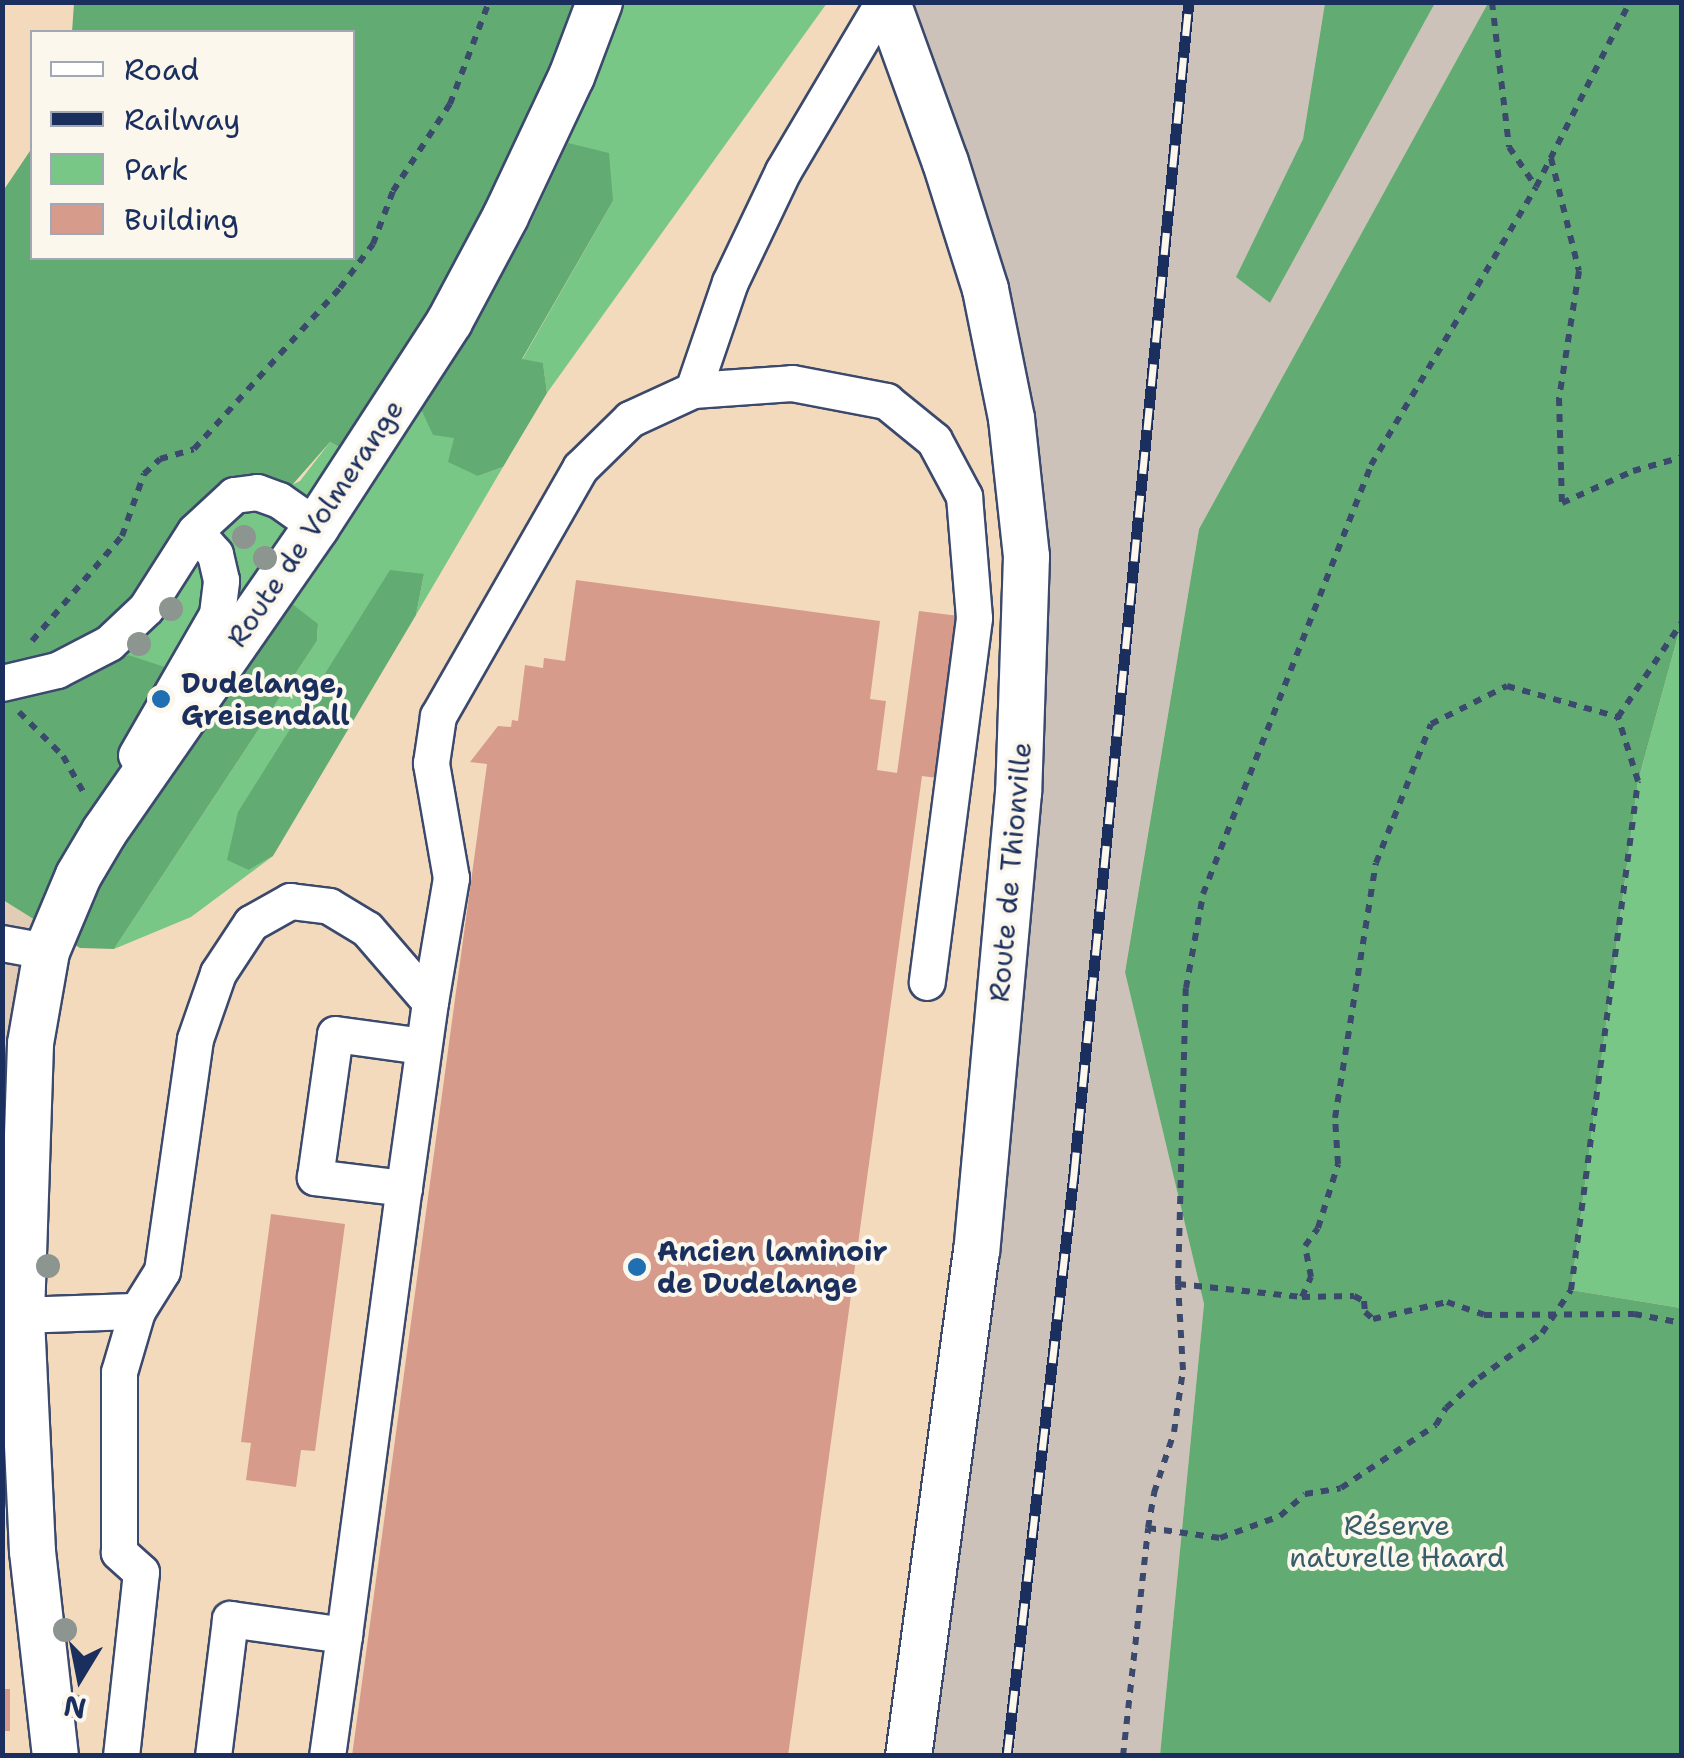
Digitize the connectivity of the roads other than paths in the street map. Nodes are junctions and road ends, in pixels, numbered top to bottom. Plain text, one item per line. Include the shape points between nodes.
1 (598, 2) edge
2 (889, 10) edge
3 (693, 390) junction
4 (316, 526) junction
5 (195, 532) junction
6 (8, 682) edge
7 (109, 825) junction
8 (24, 947) edge
9 (927, 982) dead end
10 (430, 1002) junction
11 (423, 1046) junction
12 (404, 1188) junction
13 (13, 1242) edge
14 (137, 1311) junction
15 (21, 1315) junction
16 (17, 1548) edge
17 (344, 1634) junction
18 (55, 1756) edge
19 (121, 1756) edge
20 (213, 1756) edge
21 (328, 1756) edge
22 (908, 1756) edge

1 - 4 main road, Route de Volmerange via 506,216 449,321
2 - 3 street via 783,170 730,282
2 - 22 main road, Route de Thionville via 985,288 1011,418 1026,556 1018,792 976,1250
3 - 9 street via 792,383 886,402 934,440 964,496 974,618
3 - 10 street via 630,419 580,468 438,716 432,763 451,878
4 - 5 street via 257,492 234,495
4 - 7 main road, Route de Volmerange
5 - 6 street via 146,608 109,642 57,670
5 - 7 street via 215,554 221,580 217,614 142,739
7 - 8 main road, Route de Volmerange
8 - 13 main road, Route de Volmerange via 30,1043
10 - 11 street
10 - 14 street via 367,929 329,906 290,900 251,923 218,973 195,1039 162,1271
11 - 12 street
11 - 12 street via 335,1034 315,1176
12 - 17 street
13 - 15 main road, Route de Volmerange
14 - 15 street
14 - 19 street via 119,1372 119,1552 142,1572
15 - 16 main road, Route de Volmerange
16 - 18 main road, Route de Volmerange
17 - 20 street via 230,1619
17 - 21 street

